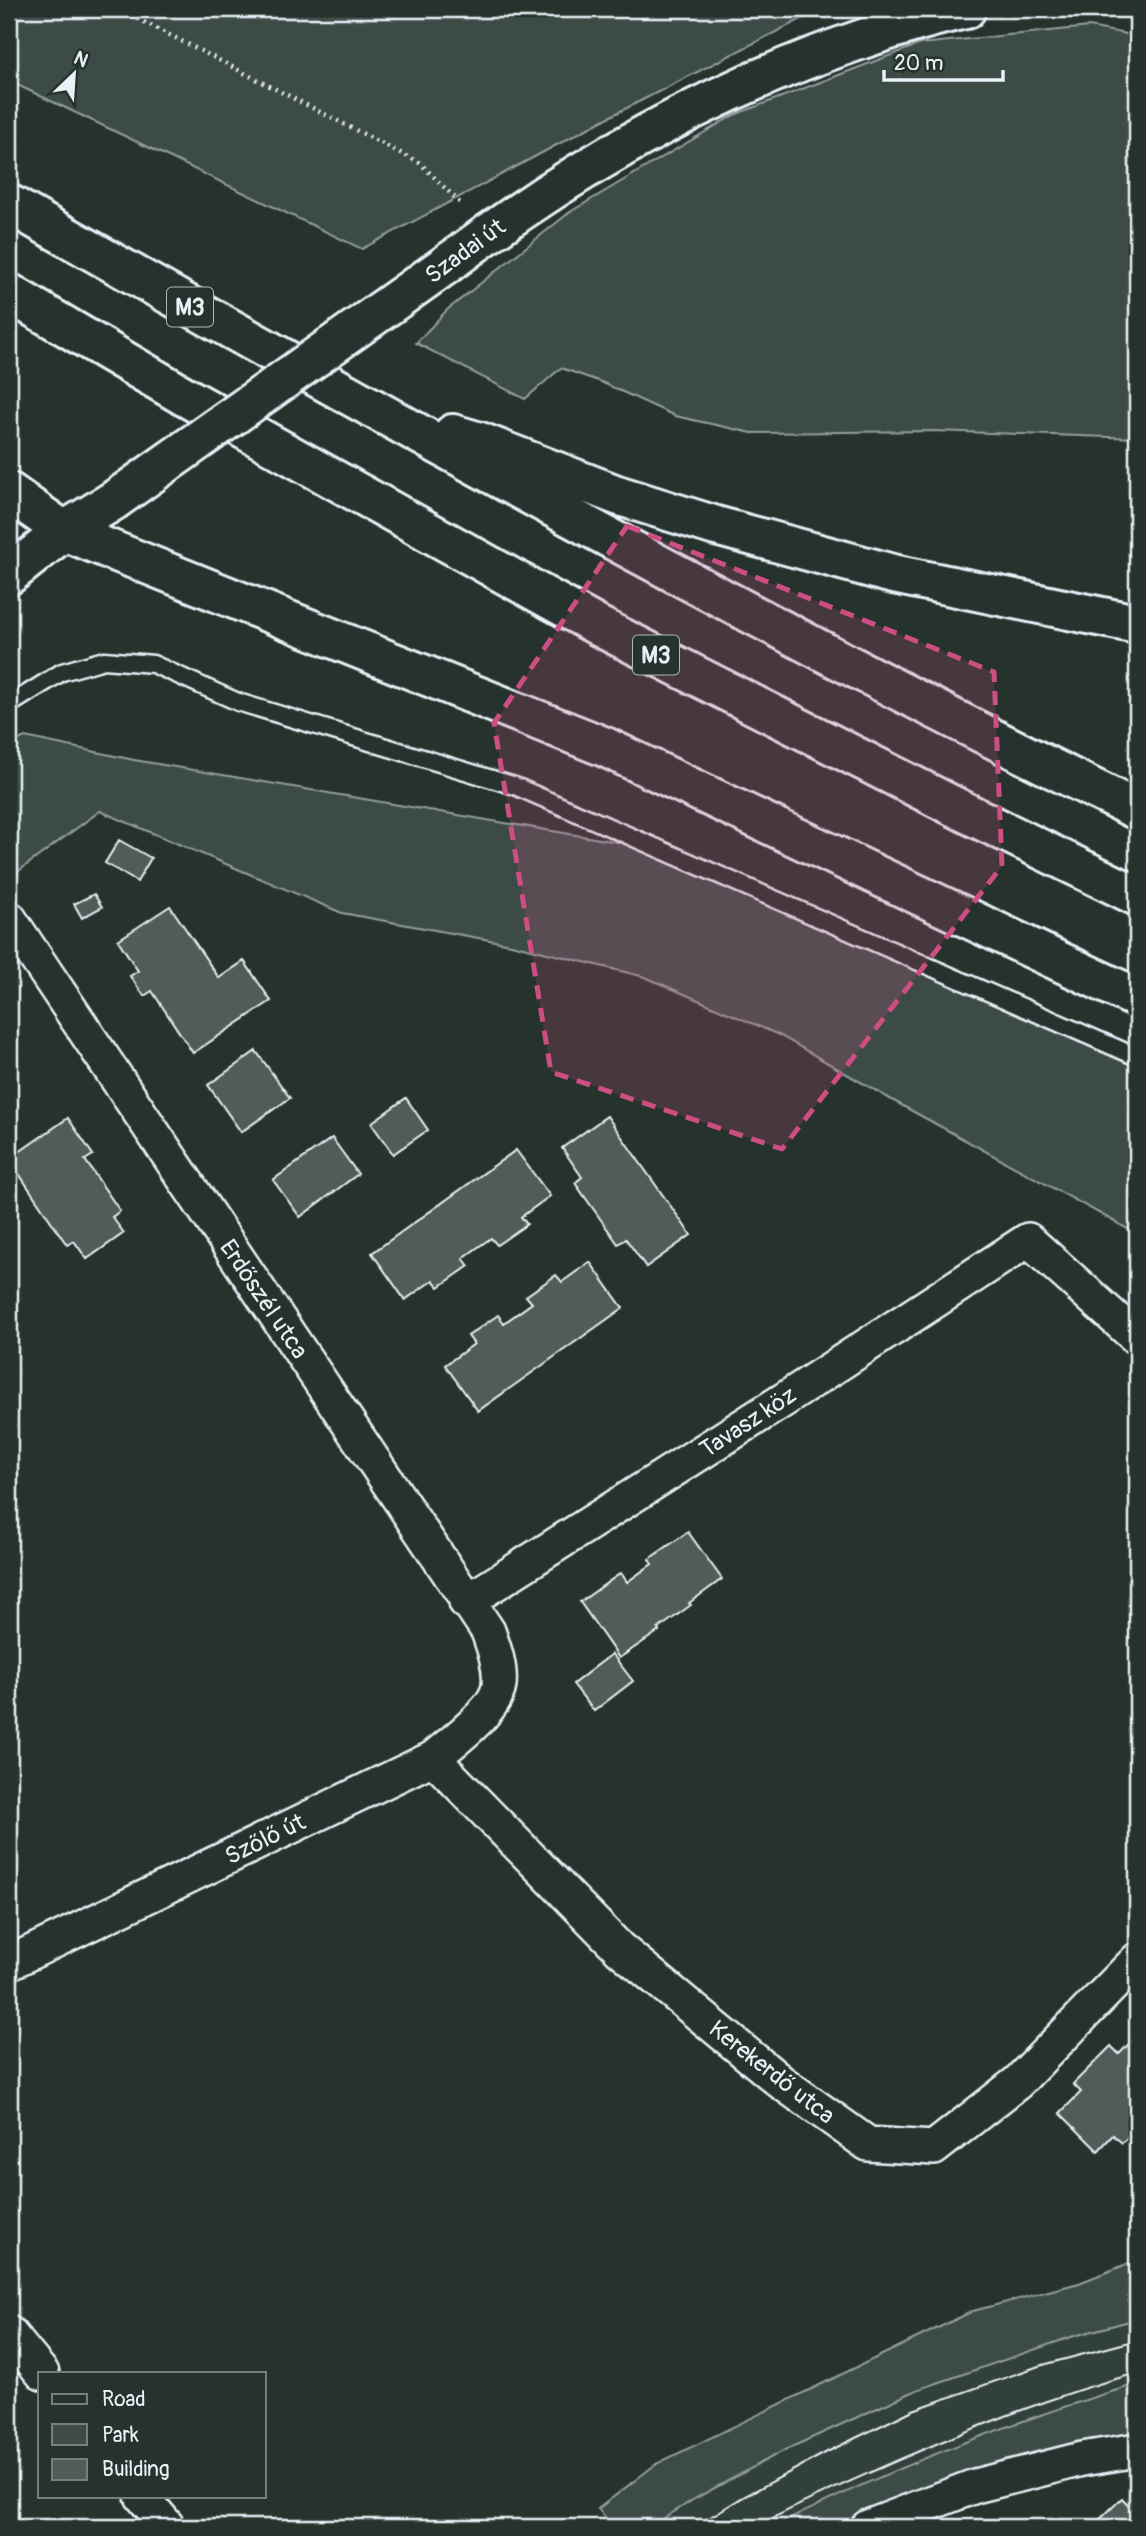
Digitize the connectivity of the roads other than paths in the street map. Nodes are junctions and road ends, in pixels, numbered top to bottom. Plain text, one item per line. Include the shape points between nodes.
1 (966, 9) edge
2 (9, 204) edge
3 (9, 293) edge
4 (372, 409) junction
5 (9, 492) edge
6 (64, 531) junction
7 (9, 575) edge
8 (1137, 624) edge
9 (9, 705) edge
10 (1137, 810) edge
11 (1137, 896) edge
12 (9, 918) edge
13 (1137, 998) edge
14 (1137, 1057) edge
15 (1137, 1338) edge
16 (466, 1602) junction
17 (500, 1688) joint
18 (433, 1758) junction
19 (1137, 1960) edge
20 (9, 1963) edge
21 (9, 2333) edge
22 (41, 2372) edge
23 (1137, 2450) edge
24 (144, 2498) edge
25 (168, 2527) edge
26 (868, 2527) edge

1 - 6 main road, Szadai út, bridge via 794,63 695,108 586,169 488,232 113,501
2 - 4 main road, M3
3 - 11 main road, M3 via 184,396 600,627
4 - 8 main road via 480,442 617,495 716,526 893,574
4 - 10 main road, M3 via 647,561
5 - 6 main road
6 - 7 main road, Szadai út
6 - 13 main road via 605,747
9 - 14 lane via 62,672 104,660 153,664 238,702 515,786
12 - 16 street, Erdőszél utca
15 - 16 street, Tavasz köz via 1028,1241
16 - 17 street, Erdőszél utca via 488,1631
17 - 18 street, Szőlő út via 472,1726
18 - 19 street, Kerekerdő utca via 620,1949 780,2082 868,2144 934,2148 1018,2082
18 - 20 street, Szőlő út
21 - 22 street
23 - 26 street via 975,2486
24 - 25 street

